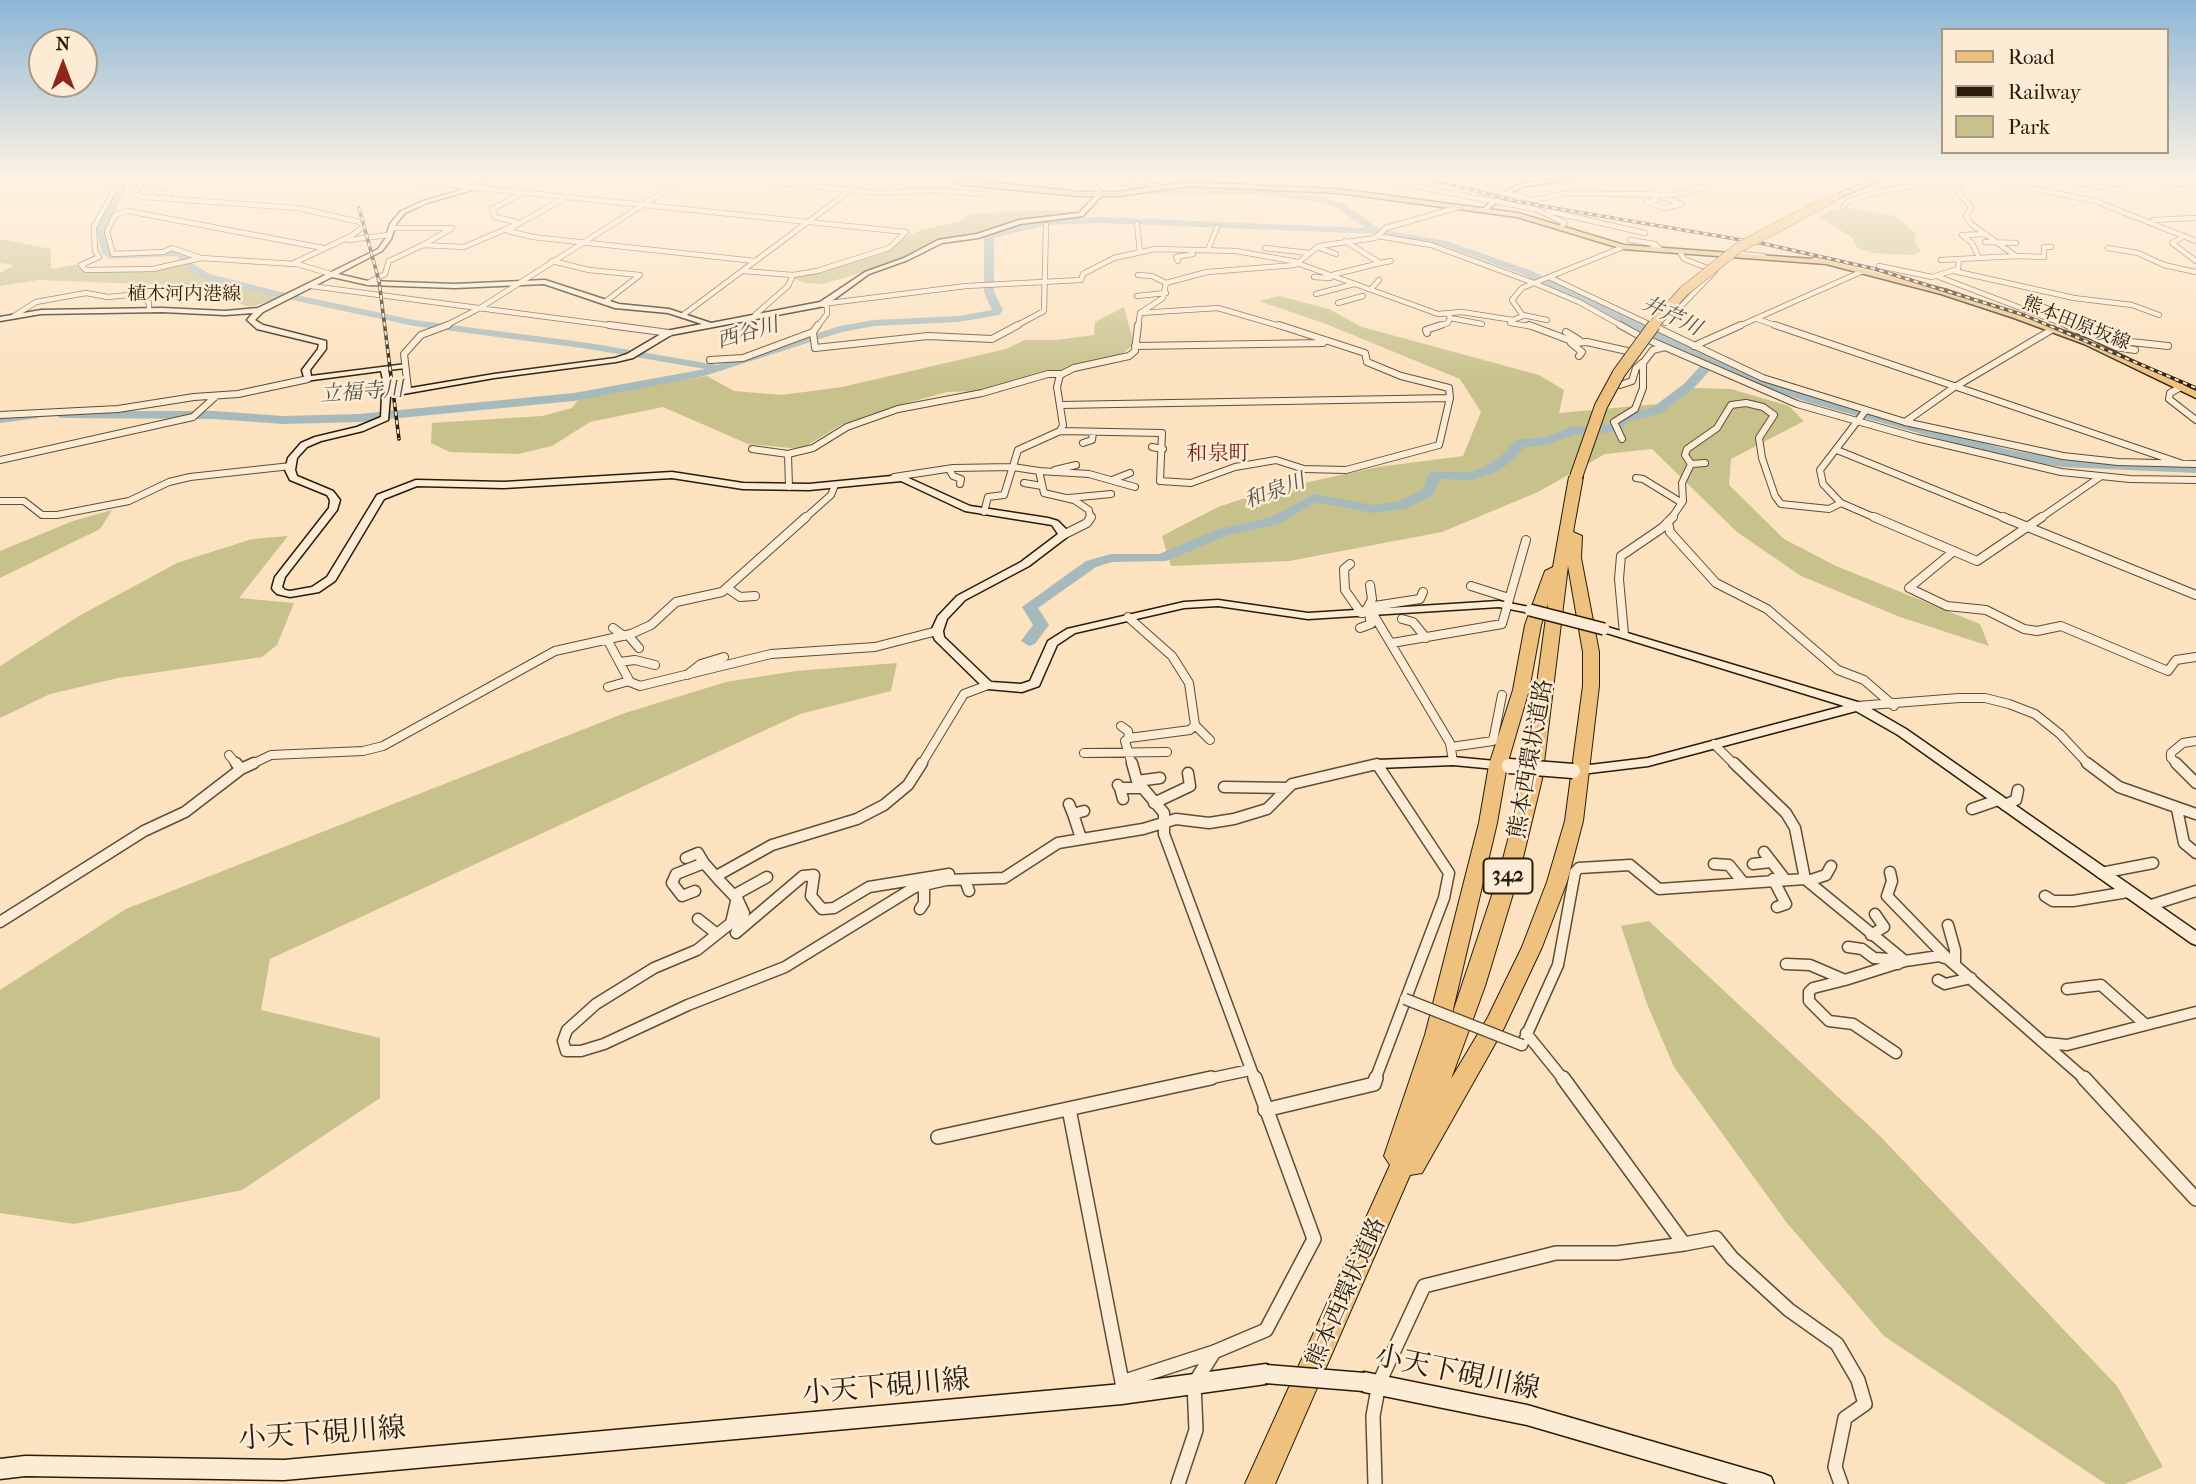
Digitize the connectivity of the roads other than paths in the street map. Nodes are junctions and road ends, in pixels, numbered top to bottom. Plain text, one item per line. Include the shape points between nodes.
1 (95, 246) edge
2 (111, 246) edge
3 (314, 246) edge
4 (327, 246) edge
5 (382, 246) edge
6 (421, 246) edge
7 (575, 246) edge
8 (620, 246) edge
9 (774, 246) edge
10 (891, 246) edge
11 (930, 246) edge
12 (1046, 246) edge
13 (1139, 246) edge
14 (1209, 246) edge
15 (1320, 246) edge
16 (1353, 246) edge
17 (1434, 246) edge
18 (1644, 246) edge
19 (1657, 246) edge
20 (1741, 246) edge
21 (1974, 246) edge
22 (2003, 246) edge
23 (2176, 246) edge
24 (1317, 247) junction
25 (1623, 247) joint
26 (2051, 247) dead end
27 (323, 248) junction
28 (1265, 248) dead end
29 (2108, 248) dead end
30 (1660, 249) junction
31 (1208, 250) junction
32 (1957, 251) dead end
33 (1140, 252) junction
34 (1244, 252) junction
35 (1680, 252) junction
36 (1995, 252) dead end
37 (1310, 253) junction
38 (1336, 254) dead end
39 (1764, 256) junction
40 (2016, 256) junction
41 (1980, 257) junction
42 (201, 258) junction
43 (2005, 258) junction
44 (1732, 259) dead end
45 (1959, 259) junction
46 (1812, 260) junction
47 (1941, 260) dead end
48 (552, 261) junction
49 (755, 261) junction
50 (1178, 261) dead end
51 (1391, 261) dead end
52 (2196, 261) edge
53 (1297, 263) junction
54 (1380, 263) junction
55 (294, 264) junction
56 (1879, 266) dead end
57 (1713, 270) junction
58 (743, 271) junction
59 (1863, 271) junction
60 (1954, 271) junction
61 (2196, 272) edge
62 (334, 275) junction
63 (793, 275) junction
64 (1138, 275) dead end
65 (1334, 276) junction
66 (1937, 276) junction
67 (1314, 277) dead end
68 (1551, 278) junction
69 (1379, 280) dead end
70 (1905, 281) junction
71 (520, 282) junction
72 (1045, 282) junction
73 (368, 283) junction
74 (1535, 283) junction
75 (1355, 284) junction
76 (311, 286) junction
77 (1166, 288) junction
78 (1148, 289) dead end
79 (1388, 289) dead end
80 (1375, 291) junction
81 (296, 293) joint
82 (1316, 295) dead end
83 (1137, 296) dead end
84 (605, 302) junction
85 (1405, 302) junction
86 (1338, 303) dead end
87 (822, 304) junction
88 (1398, 305) dead end
89 (480, 308) junction
90 (1422, 309) junction
91 (149, 310) junction
92 (260, 310) junction
93 (1140, 313) junction
94 (1412, 314) dead end
95 (683, 315) junction
96 (755, 315) junction
97 (1523, 315) junction
98 (2159, 315) dead end
99 (14, 316) junction
100 (1449, 316) junction
101 (0, 319) edge
102 (1501, 320) junction
103 (1547, 320) dead end
104 (1755, 320) junction
105 (1665, 323) dead end
106 (708, 324) junction
107 (1482, 324) dead end
108 (2053, 329) junction
109 (813, 332) junction
110 (1566, 332) dead end
111 (1427, 333) dead end
112 (669, 334) junction
113 (1638, 335) dead end
114 (2098, 338) junction
115 (1649, 340) dead end
116 (1569, 341) junction
117 (1332, 343) junction
118 (1135, 346) junction
119 (1695, 346) junction
120 (2168, 346) dead end
121 (1665, 347) junction
122 (2135, 350) dead end
123 (1627, 351) dead end
124 (1637, 354) dead end
125 (1579, 356) dead end
126 (1648, 356) junction
127 (710, 360) dead end
128 (1643, 363) junction
129 (403, 366) junction
130 (384, 369) junction
131 (1062, 374) junction
132 (308, 379) junction
133 (1620, 385) dead end
134 (1955, 387) junction
135 (2178, 387) junction
136 (408, 389) junction
137 (390, 394) junction
138 (216, 396) junction
139 (2196, 396) edge
140 (1450, 398) junction
141 (101, 399) dead end
142 (1061, 405) junction
143 (95, 410) junction
144 (1865, 411) junction
145 (0, 415) edge
146 (2196, 420) edge
147 (1905, 422) junction
148 (1857, 423) junction
149 (1060, 431) junction
150 (1093, 432) junction
151 (1870, 432) dead end
152 (1622, 439) dead end
153 (1083, 443) dead end
154 (1152, 447) dead end
155 (752, 449) dead end
156 (1163, 449) junction
157 (1837, 450) junction
158 (788, 454) junction
159 (2063, 456) junction
160 (0, 460) edge
161 (1705, 463) dead end
162 (2107, 463) dead end
163 (2175, 463) junction
164 (1691, 464) junction
165 (2183, 464) junction
166 (2196, 464) edge
167 (1076, 465) dead end
168 (291, 466) junction
169 (999, 467) junction
170 (1013, 467) junction
171 (950, 469) junction
172 (1050, 469) junction
173 (1040, 471) junction
174 (1130, 474) dead end
175 (998, 477) dead end
176 (1576, 477) junction
177 (2101, 477) junction
178 (891, 478) junction
179 (1636, 478) dead end
180 (1112, 480) junction
181 (2196, 480) edge
182 (1024, 483) dead end
183 (960, 484) dead end
184 (835, 485) junction
185 (1042, 486) junction
186 (789, 487) junction
187 (1135, 487) dead end
188 (1111, 495) dead end
189 (1063, 498) junction
190 (0, 501) edge
191 (1682, 503) junction
192 (1841, 503) junction
193 (984, 512) junction
194 (1668, 522) junction
195 (2027, 527) junction
196 (1063, 536) junction
197 (1525, 540) dead end
198 (1563, 550) junction
199 (1954, 551) junction
200 (1349, 564) dead end
201 (1370, 585) dead end
202 (1471, 586) dead end
203 (727, 588) junction
204 (1423, 592) dead end
205 (2196, 595) edge
206 (755, 596) dead end
207 (1507, 602) junction
208 (1366, 611) junction
209 (1128, 617) junction
210 (1402, 619) dead end
211 (612, 628) dead end
212 (1360, 628) dead end
213 (937, 631) junction
214 (1624, 634) junction
215 (626, 636) junction
216 (1426, 638) junction
217 (608, 641) junction
218 (1392, 643) junction
219 (639, 648) dead end
220 (724, 657) dead end
221 (2196, 657) edge
222 (620, 662) junction
223 (654, 665) dead end
224 (686, 676) junction
225 (629, 681) junction
226 (988, 685) junction
227 (608, 687) dead end
228 (1498, 697) dead end
229 (1857, 706) junction
230 (1894, 706) junction
231 (1195, 725) junction
232 (1121, 726) dead end
233 (1129, 738) junction
234 (1210, 740) dead end
235 (2196, 741) edge
236 (1714, 744) junction
237 (1128, 752) junction
238 (1167, 752) dead end
239 (1084, 753) dead end
240 (1452, 754) junction
241 (229, 755) dead end
242 (1377, 764) junction
243 (1504, 766) junction
244 (241, 769) junction
245 (1578, 770) junction
246 (1188, 773) dead end
247 (1160, 778) dead end
248 (2196, 783) edge
249 (1139, 784) junction
250 (1223, 787) dead end
251 (1288, 788) junction
252 (2018, 790) dead end
253 (1122, 799) dead end
254 (2002, 802) junction
255 (1154, 803) junction
256 (2177, 809) junction
257 (1972, 810) dead end
258 (1084, 811) dead end
259 (2196, 814) edge
260 (1165, 822) junction
261 (1082, 838) junction
262 (1764, 852) dead end
263 (2196, 853) edge
264 (686, 858) dead end
265 (1771, 862) junction
266 (704, 863) junction
267 (2154, 863) dead end
268 (1714, 864) dead end
269 (1753, 864) dead end
270 (1831, 866) dead end
271 (1890, 872) dead end
272 (2101, 873) junction
273 (767, 877) dead end
274 (1778, 878) junction
275 (718, 879) junction
276 (1806, 880) junction
277 (1742, 881) junction
278 (968, 884) junction
279 (924, 885) junction
280 (695, 891) dead end
281 (2196, 891) edge
282 (2128, 892) junction
283 (2045, 896) dead end
284 (738, 900) junction
285 (2148, 906) junction
286 (1777, 907) dead end
287 (920, 909) dead end
288 (1875, 914) dead end
289 (698, 919) dead end
290 (0, 922) edge
291 (1948, 925) dead end
292 (717, 934) junction
293 (1871, 935) junction
294 (2196, 939) edge
295 (1847, 947) dead end
296 (1952, 961) junction
297 (1902, 962) junction
298 (1786, 964) dead end
299 (1971, 978) junction
300 (1845, 980) junction
301 (1938, 980) dead end
302 (2067, 989) dead end
303 (1405, 999) junction
304 (2196, 1012) edge
305 (2146, 1025) junction
306 (1524, 1039) junction
307 (2042, 1041) junction
308 (1896, 1054) dead end
309 (1250, 1070) junction
310 (1069, 1109) junction
311 (1265, 1110) junction
312 (938, 1137) dead end
313 (1393, 1186) junction
314 (2196, 1199) edge
315 (1684, 1244) junction
316 (1366, 1247) junction
317 (1214, 1352) junction
318 (1372, 1383) junction
319 (1194, 1384) junction
320 (1122, 1388) junction
321 (0, 1469) edge
322 (1178, 1484) edge
323 (1260, 1484) edge
324 (1375, 1484) edge
325 (1764, 1484) edge
326 (1841, 1484) edge

1 - 42 street via 99,257 81,265 83,269 140,270
2 - 42 street via 113,254 119,255 172,248
3 - 27 street
4 - 27 street
5 - 62 street, 植木河内港線
6 - 73 street via 389,261 385,274
7 - 48 street
8 - 49 street
9 - 49 street
10 - 63 street via 853,262
11 - 87 street via 867,273
12 - 72 street
13 - 33 street
14 - 31 street
15 - 24 street
16 - 54 street
17 - 74 street
18 - 30 street
19 - 30 street
20 - 176 highway, 熊本西環状道路 / 342, bridge via 1658,319 1619,373 1601,405
21 - 41 street
22 - 40 street
23 - 52 street
24 - 37 street
24 - 38 street
25 - 35 main road, 熊本田原坂線
25 - 68 street
26 - 40 street via 2044,247 2044,257
27 - 55 street
28 - 37 street
29 - 61 street
30 - 39 street
31 - 33 street
31 - 34 street
32 - 41 street
33 - 72 street via 1114,258 1083,274 1081,280
34 - 50 street via 1184,255 1176,257
34 - 53 street
35 - 39 main road, 熊本田原坂線
35 - 57 street via 1684,259
36 - 43 street
37 - 53 street
39 - 46 main road, 熊本田原坂線
40 - 43 street
41 - 43 street
41 - 45 street
42 - 55 street
44 - 57 street
45 - 47 street
45 - 60 street
46 - 59 main road, 熊本田原坂線
46 - 70 street via 1841,262
48 - 71 street
48 - 84 street via 640,275
49 - 58 street
51 - 54 street
53 - 65 street
53 - 77 street via 1207,272
54 - 65 street
55 - 62 street
56 - 66 street
57 - 105 street
58 - 63 street
58 - 95 street
59 - 70 main road, 熊本田原坂線
59 - 104 street
60 - 66 street
60 - 98 street via 2074,298 2132,305
62 - 73 street
62 - 76 main road, 植木河内港線
63 - 96 street via 788,286
64 - 77 street via 1152,276
65 - 67 street
65 - 75 street
66 - 114 street
68 - 74 street
68 - 119 street
69 - 80 street via 1374,282
70 - 108 main road, 熊本田原坂線
71 - 73 street via 455,286
71 - 84 street via 554,284
71 - 89 street
72 - 87 street
72 - 109 street via 1042,313 992,340 928,336 815,348
74 - 97 street via 1522,288 1512,300
74 - 113 street
75 - 80 street
75 - 82 street
76 - 81 main road, 植木河内港線
76 - 89 street
77 - 78 street
77 - 83 street
77 - 93 street via 1163,298
79 - 80 street
80 - 85 street
80 - 86 street
81 - 92 street, 植木河内港線
84 - 95 street
85 - 88 street
85 - 90 street
87 - 96 street
87 - 109 street via 827,306 827,314
89 - 112 street
89 - 129 street via 414,341 404,354
90 - 94 street
90 - 100 street
91 - 92 main road, 植木河内港線
91 - 99 main road, 植木河内港線
91 - 99 street via 140,294 108,297 86,293 36,302
92 - 132 street via 251,320 260,327 323,343 306,370
93 - 117 street via 1218,308
93 - 118 street
95 - 106 street
96 - 106 street
97 - 102 street
97 - 103 street
99 - 101 main road, 植木河内港線
100 - 102 street via 1470,313
100 - 107 street
100 - 111 street via 1448,323
102 - 116 street
104 - 119 street
104 - 134 street
106 - 112 street
108 - 134 street
108 - 135 main road, 熊本田原坂線
109 - 127 street via 743,358
110 - 116 street via 1579,340
112 - 136 street via 630,356
114 - 120 street
114 - 122 street
115 - 121 street
116 - 123 street via 1586,339
116 - 125 street via 1582,352
117 - 118 street
117 - 140 street via 1366,353 1367,362 1401,376 1449,388
118 - 131 street via 1129,356
119 - 144 street via 1763,378
121 - 126 street
121 - 148 street via 1797,404
124 - 126 street
126 - 128 street
128 - 133 street via 1632,381
128 - 152 street via 1643,388 1635,409 1615,426
129 - 130 street
129 - 136 street via 408,369
130 - 132 street
130 - 137 street
131 - 142 street via 1058,387
131 - 158 street via 898,409 846,427 813,448
132 - 138 street
134 - 147 street
134 - 163 street
134 - 165 street
135 - 139 main road, 熊本田原坂線
135 - 146 street via 2170,393 2172,404
136 - 137 street
137 - 168 street via 385,413 360,429 304,444
138 - 143 street
138 - 160 street via 199,414
140 - 142 street
140 - 156 street via 1438,445 1346,470 1304,469 1276,460 1235,467 1198,482 1160,481
141 - 143 street
142 - 149 street
143 - 145 street
144 - 147 street
144 - 148 street
147 - 159 street
148 - 151 street
148 - 157 street
148 - 177 street
149 - 150 street
149 - 170 street via 1024,444
150 - 153 street via 1092,440
150 - 156 street via 1162,433
154 - 156 street
155 - 158 street
157 - 192 street via 1819,476
157 - 195 street
158 - 186 street
159 - 162 street
159 - 163 street
161 - 164 street
163 - 165 street
164 - 191 street via 1682,483
164 - 192 street via 1686,449 1717,428 1731,405 1763,407 1774,415 1759,438 1778,501 1786,506 1829,509
165 - 166 street
167 - 172 street
168 - 186 street via 293,478 330,492 335,500 334,508 280,577 277,588 290,594 315,590 331,579 380,497 416,483 505,485 672,475 743,486
168 - 190 street via 190,477 129,501 57,515 42,515 24,501
169 - 170 street
169 - 171 street
169 - 175 street
170 - 173 street
170 - 193 street via 1004,495 988,497
171 - 178 street
171 - 183 street via 961,479
172 - 173 street
172 - 180 street
173 - 185 street
174 - 180 street
176 - 198 highway, 熊本西環状道路 / 342
176 - 245 highway via 1574,558 1591,652
177 - 181 street
177 - 195 street
178 - 184 street
178 - 193 street via 914,481 968,509
179 - 191 street
180 - 187 street
182 - 185 street
184 - 186 street
184 - 203 street via 831,495
185 - 189 street via 1044,493
188 - 189 street
189 - 196 street via 1082,505 1091,517
191 - 194 street
192 - 199 street
193 - 196 street via 1052,522
194 - 214 street via 1621,556
194 - 230 street via 1670,531 1716,583 1767,609 1838,670 1864,680
195 - 199 street via 1977,561
195 - 205 street
196 - 213 street via 1026,564 961,598
197 - 207 street
198 - 243 highway via 1533,625
198 - 313 highway, 熊本西環状道路 / 342 via 1533,779 1509,873 1474,986
199 - 221 street via 1909,588 1947,606 1986,610 2024,629 2061,626 2168,671 2176,660
200 - 208 street via 1344,569 1345,590
201 - 208 street via 1372,599
202 - 207 street
203 - 206 street via 740,597
203 - 215 street via 722,593 683,596 651,625
204 - 208 street via 1420,599
207 - 208 street
207 - 214 street, bridge
207 - 216 street via 1502,624
208 - 209 street via 1285,614 1204,603
208 - 212 street via 1371,624
208 - 218 street
209 - 226 street via 1059,637 1035,683 1022,688
209 - 231 street via 1182,669 1189,683
210 - 216 street via 1413,622
211 - 215 street
213 - 224 street via 875,648 771,654
213 - 226 street via 948,649
214 - 229 street
215 - 217 street
215 - 219 street
216 - 218 street
217 - 222 street
217 - 244 street via 555,651 383,746 271,755
218 - 240 street
220 - 224 street via 701,664
222 - 223 street
222 - 225 street
224 - 225 street via 640,686
225 - 227 street
226 - 275 street via 964,694 908,785 884,805 857,819 772,845
228 - 240 street via 1493,741
229 - 230 street
229 - 236 street
229 - 254 street
230 - 256 street via 1959,698 2009,704 2035,714 2090,766 2119,786
231 - 233 street via 1190,730
231 - 234 street
232 - 233 street
233 - 237 street via 1125,741
235 - 248 street via 2183,743 2171,758
236 - 245 street via 1648,762
236 - 276 street via 1786,813 1795,828
237 - 238 street
237 - 239 street
237 - 249 street
240 - 242 street
240 - 243 street
241 - 244 street
242 - 251 street
242 - 303 street via 1449,873 1444,898
243 - 245 street, bridge
243 - 316 highway via 1436,1035
244 - 290 street via 185,812 144,831
245 - 313 highway via 1574,821 1532,947 1454,1097 1414,1163
246 - 255 street via 1190,786
247 - 249 street
249 - 253 street via 1119,787
249 - 255 street
250 - 251 street
251 - 260 street via 1267,809 1209,823
252 - 254 street via 2016,800
254 - 257 street
254 - 272 street
255 - 260 street via 1164,813
256 - 259 street
256 - 263 street via 2184,843
258 - 261 street via 1071,809
260 - 261 street
260 - 309 street via 1164,834
261 - 278 street via 1058,843 1004,878
262 - 265 street
264 - 266 street via 698,853
265 - 269 street
265 - 274 street
266 - 275 street
266 - 280 street via 676,874 672,883 682,895
267 - 272 street
268 - 277 street via 1728,865
270 - 276 street via 1826,875
271 - 296 street via 1887,896
272 - 282 street
273 - 284 street via 738,893
274 - 276 street
274 - 277 street
274 - 286 street via 1786,904
275 - 284 street
276 - 293 street
277 - 306 street via 1659,888 1647,883 1630,865 1579,868 1558,965
278 - 279 street via 946,880
278 - 284 street via 965,875 915,878 869,887 834,908 821,909 811,895 814,875 803,876 736,933 744,913
279 - 287 street
279 - 292 street via 882,905 785,967 604,1044 566,1051 567,1030 596,1004 654,968 697,950
281 - 285 street
282 - 283 street via 2073,901 2053,901
282 - 285 street
284 - 292 street via 731,923
285 - 294 street
288 - 293 street via 1884,927
289 - 292 street
291 - 296 street via 1955,950
293 - 297 street
295 - 297 street via 1862,949 1874,958
296 - 297 street via 1939,956
296 - 299 street
297 - 300 street
298 - 300 street via 1810,965
299 - 301 street via 1945,984
299 - 307 street
300 - 308 street via 1813,988 1809,1001 1819,1015 1853,1024
302 - 305 street via 2101,985
303 - 306 street, bridge
303 - 311 street via 1374,1084
304 - 305 street
305 - 307 street via 2056,1046
306 - 315 street via 1545,1054
307 - 314 street via 2118,1112
309 - 310 street
309 - 311 street
310 - 312 street
310 - 320 street
311 - 317 street via 1314,1239 1266,1330
313 - 316 highway, 熊本西環状道路 / 342
315 - 318 street via 1617,1253 1556,1253 1424,1286
315 - 326 street via 1716,1238 1789,1310 1837,1344 1858,1380 1865,1404 1845,1418 1835,1467
316 - 323 highway, 熊本西環状道路 / 342
317 - 319 street
317 - 320 street
318 - 319 street, 小天下硯川線, bridge via 1266,1374
318 - 324 street
318 - 325 street, 小天下硯川線 via 1527,1415
319 - 320 street, 小天下硯川線
319 - 322 street via 1196,1430
320 - 321 street, 小天下硯川線 via 284,1470

